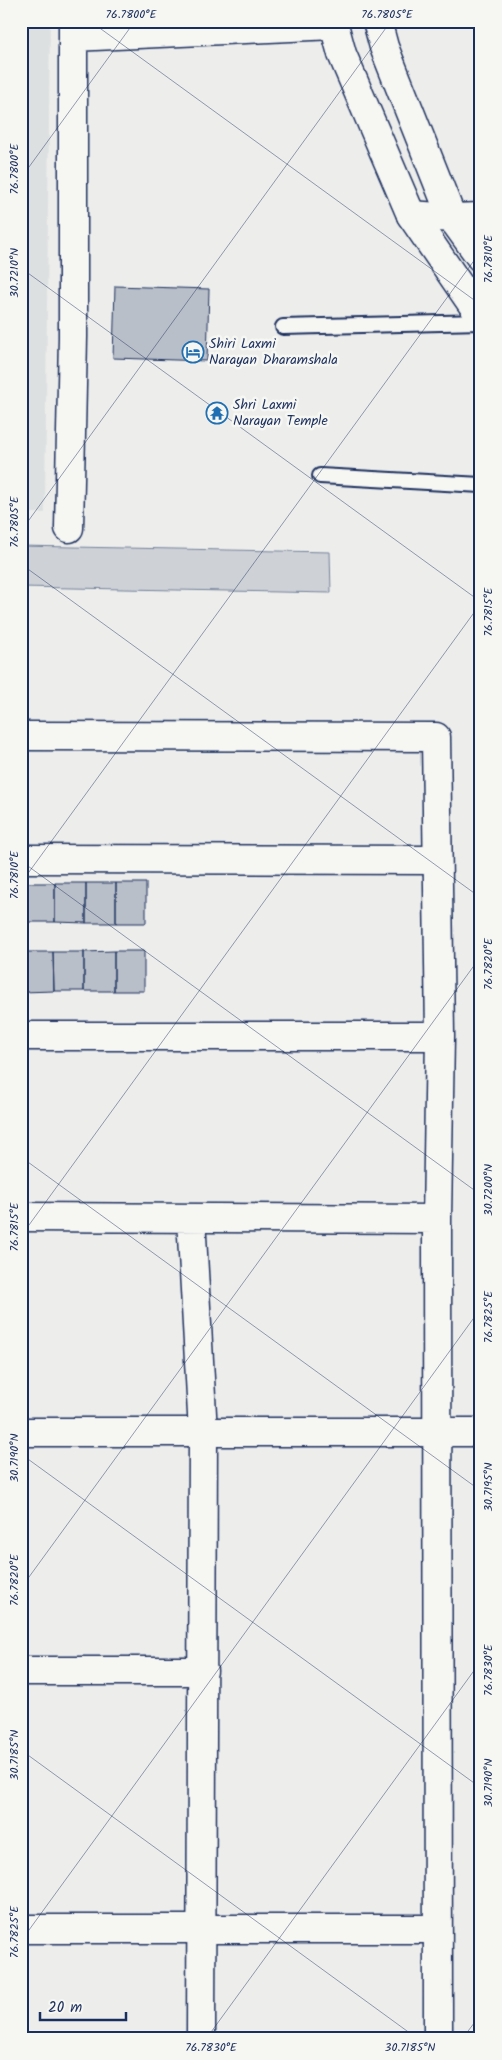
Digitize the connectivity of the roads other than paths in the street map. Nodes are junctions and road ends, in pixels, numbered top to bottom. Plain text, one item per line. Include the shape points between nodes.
1 (378, 21) edge
2 (334, 23) edge
3 (73, 29) edge
4 (411, 215) junction
5 (481, 217) edge
6 (452, 218) junction
7 (481, 258) edge
8 (481, 317) edge
9 (481, 322) edge
10 (283, 327) dead end
11 (320, 476) dead end
12 (481, 485) edge
13 (69, 528) dead end
14 (21, 736) edge
15 (21, 860) edge
16 (436, 860) junction
17 (21, 1036) edge
18 (440, 1036) junction
19 (21, 1217) edge
20 (191, 1218) junction
21 (438, 1218) junction
22 (21, 1432) edge
23 (203, 1432) junction
24 (438, 1432) junction
25 (481, 1432) edge
26 (21, 1671) edge
27 (204, 1671) junction
28 (21, 1928) edge
29 (202, 1929) junction
30 (436, 1929) junction
31 (201, 2039) edge
32 (438, 2039) edge

1 - 6 street via 384,47
2 - 3 street
2 - 4 street via 342,54
3 - 13 street
4 - 6 street
4 - 8 street
5 - 6 street
6 - 7 street
9 - 10 lane
11 - 12 lane
14 - 16 street via 436,737
15 - 16 street
16 - 18 street
17 - 18 street
18 - 21 street
19 - 20 street
20 - 21 street
20 - 23 street
21 - 24 street
22 - 23 street
23 - 24 street
23 - 27 street
24 - 25 street
24 - 30 street
26 - 27 street
27 - 29 street
28 - 29 street
29 - 30 street
29 - 31 street
30 - 32 street

